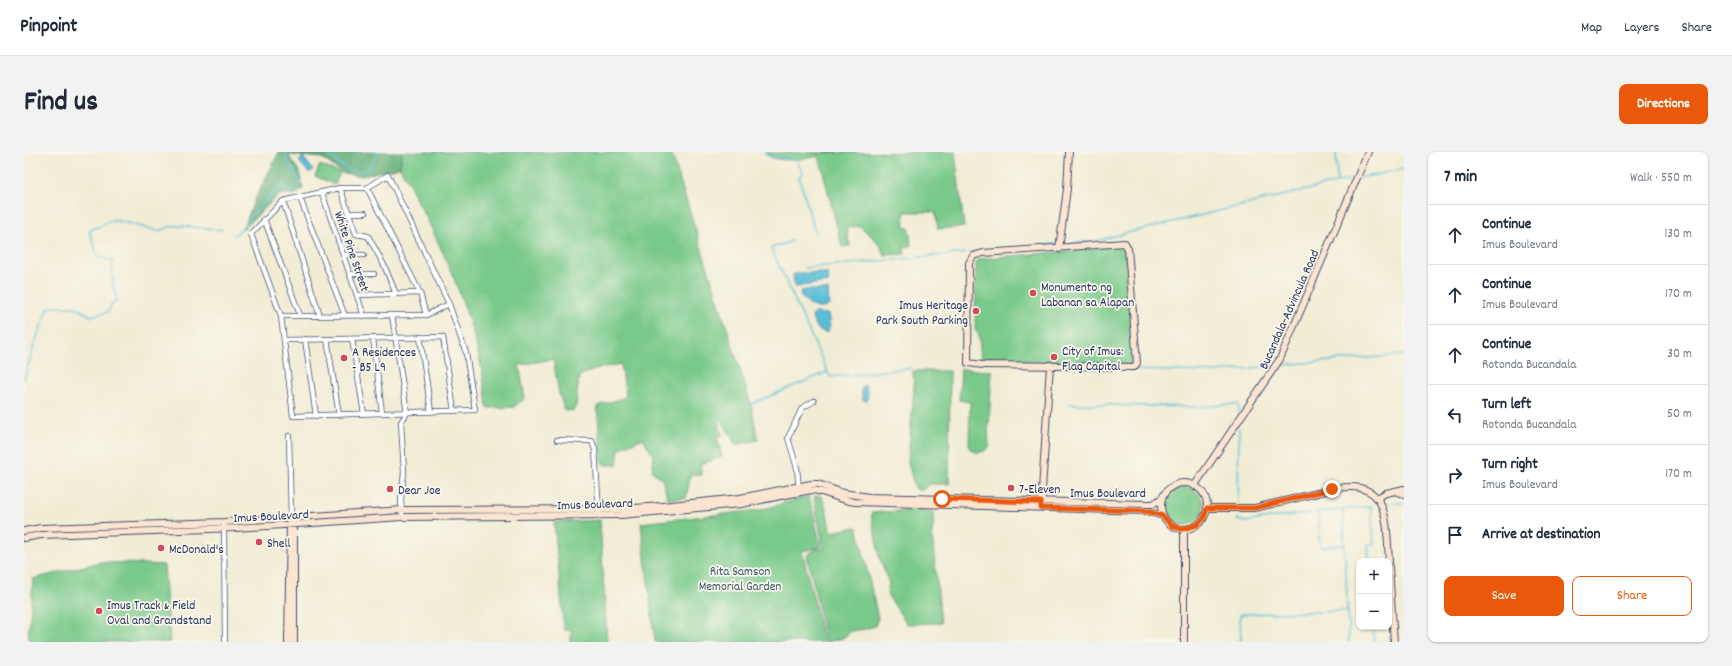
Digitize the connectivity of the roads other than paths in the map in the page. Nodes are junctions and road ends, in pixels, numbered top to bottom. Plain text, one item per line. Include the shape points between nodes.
1 (1368, 152) edge
2 (1069, 153) edge
3 (340, 188) junction
4 (367, 188) junction
5 (322, 193) junction
6 (300, 198) junction
7 (283, 201) junction
8 (348, 213) junction
9 (365, 213) dead end
10 (264, 219) junction
11 (1059, 249) junction
12 (344, 255) junction
13 (364, 255) dead end
14 (350, 274) junction
15 (374, 274) dead end
16 (420, 293) junction
17 (396, 294) junction
18 (357, 295) junction
19 (449, 304) junction
20 (300, 315) junction
21 (392, 315) junction
22 (426, 315) junction
23 (281, 316) junction
24 (320, 316) junction
25 (345, 316) junction
26 (364, 316) junction
27 (352, 338) junction
28 (373, 338) junction
29 (396, 338) junction
30 (420, 338) junction
31 (305, 339) junction
32 (327, 339) junction
33 (284, 340) junction
34 (1050, 365) junction
35 (814, 401) dead end
36 (454, 411) junction
37 (431, 412) junction
38 (407, 413) junction
39 (364, 414) junction
40 (382, 414) junction
41 (339, 415) junction
42 (316, 416) junction
43 (289, 436) dead end
44 (557, 440) dead end
45 (1195, 485) junction
46 (799, 489) junction
47 (1404, 489) edge
48 (1394, 491) junction
49 (1404, 494) edge
50 (1162, 498) junction
51 (1377, 498) junction
52 (1041, 505) junction
53 (1207, 508) junction
54 (599, 512) junction
55 (402, 514) junction
56 (1163, 516) junction
57 (291, 519) junction
58 (291, 525) junction
59 (224, 526) junction
60 (1184, 529) junction
61 (24, 531) edge
62 (24, 538) edge
63 (1389, 558) edge
64 (1391, 594) edge
65 (225, 642) edge
66 (288, 642) edge
67 (294, 642) edge
68 (1184, 642) edge
69 (1394, 642) edge

1 - 45 main road, Bucandala-Advincula Road via 1280,359
2 - 11 main road
3 - 4 street
3 - 5 street
3 - 8 street
4 - 16 street
4 - 19 street via 388,175
5 - 6 street
5 - 12 street, White Pine Street
6 - 7 street
6 - 25 street
7 - 10 street
7 - 24 street
8 - 9 street
8 - 17 street via 356,234 368,236
10 - 20 street
10 - 23 street via 251,234
11 - 34 main road via 1123,243 1127,245 1137,363 1129,368
11 - 34 main road via 983,253 973,256 968,264 968,363
12 - 13 street
12 - 14 street, White Pine Street
14 - 15 street
14 - 18 street, White Pine Street
16 - 17 street
16 - 22 street
17 - 18 street
18 - 26 street, White Pine Street
19 - 22 street
19 - 36 street via 466,353 475,410
20 - 23 street
20 - 24 street
21 - 22 street
21 - 26 street
21 - 29 street
23 - 33 street
24 - 25 street
25 - 26 street
27 - 28 street
27 - 32 street
27 - 39 street
28 - 29 street
28 - 40 street
29 - 30 street
29 - 38 street
30 - 36 street via 443,337
30 - 37 street
31 - 32 street
31 - 33 street
31 - 42 street
32 - 41 street
33 - 42 street via 294,416
34 - 52 main road
35 - 46 street via 802,408 788,438 797,468
36 - 37 street
37 - 38 street
38 - 40 street
38 - 55 street via 401,422 404,472
39 - 40 street
39 - 41 street
41 - 42 street
43 - 57 street
44 - 54 street via 592,441 595,450
45 - 50 main road via 1178,483 1166,491
45 - 53 main road via 1204,494
46 - 52 main road, Imus Boulevard via 818,484 869,497 1005,500
46 - 54 main road, Imus Boulevard via 741,501
47 - 48 main road
48 - 49 main road
48 - 51 main road
50 - 52 main road, Imus Boulevard via 1153,504
50 - 56 main road
51 - 53 main road via 1364,490 1346,487 1255,508
51 - 63 main road via 1385,512
52 - 56 main road, Imus Boulevard via 1146,511
53 - 60 main road via 1201,522 1193,528
54 - 55 main road, Imus Boulevard
55 - 57 main road, Imus Boulevard
55 - 58 main road, Imus Boulevard
56 - 60 main road via 1172,526
57 - 58 main road
57 - 59 main road, Imus Boulevard
58 - 59 main road, Imus Boulevard
58 - 66 main road
58 - 67 main road
59 - 61 main road, Imus Boulevard via 41,528
59 - 62 main road, Imus Boulevard
59 - 65 street
60 - 68 main road
64 - 69 main road

